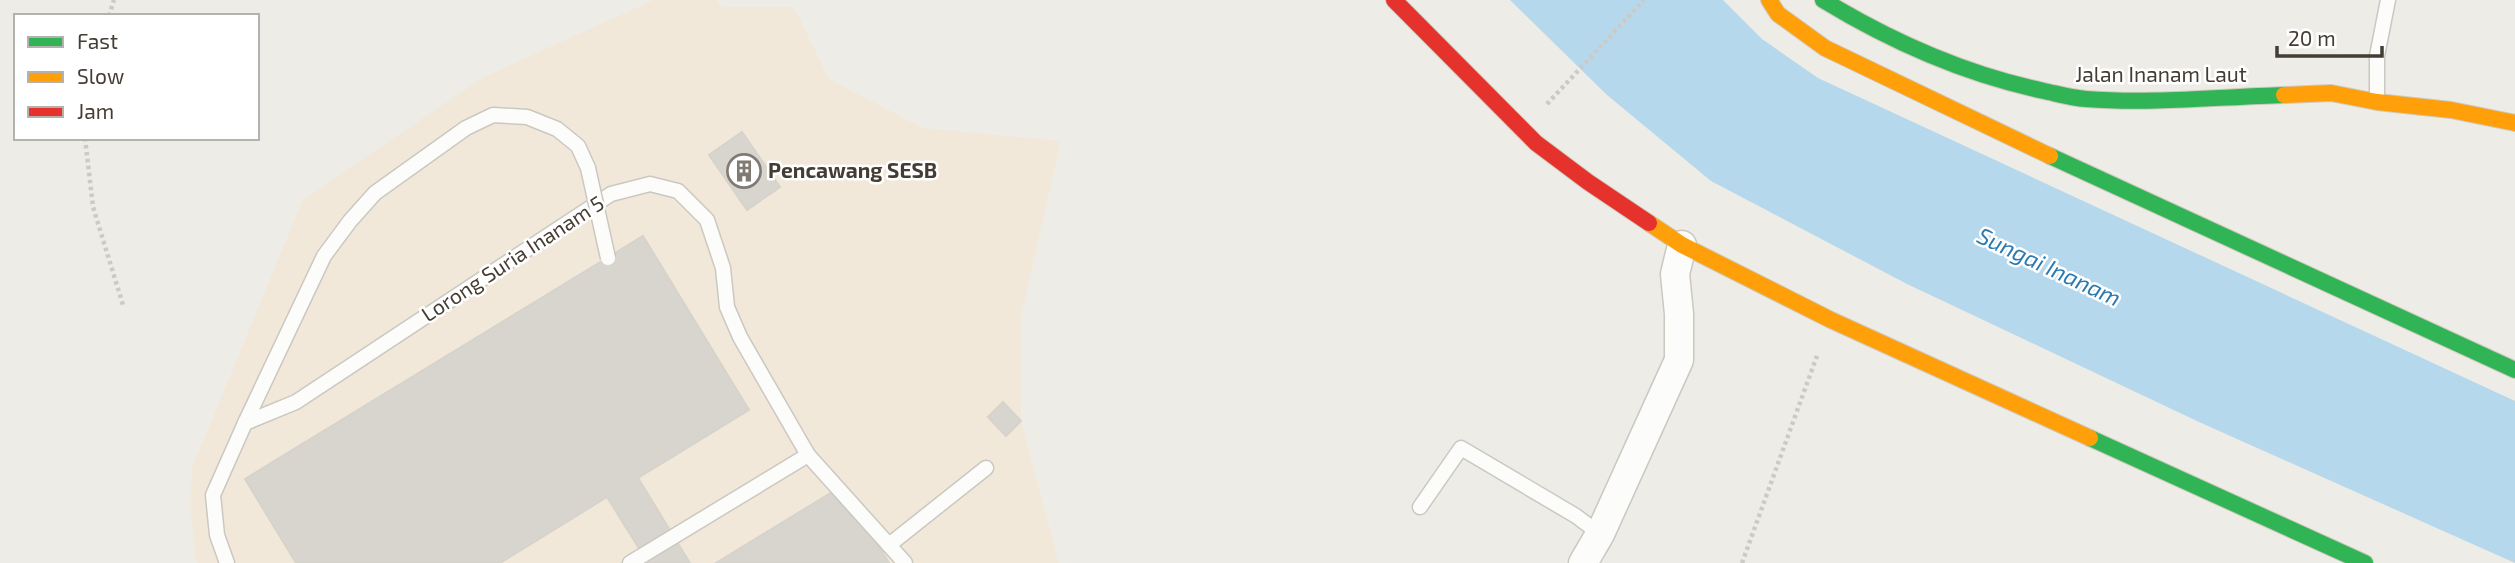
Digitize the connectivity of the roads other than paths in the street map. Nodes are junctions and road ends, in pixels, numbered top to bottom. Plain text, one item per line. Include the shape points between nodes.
1 (1394, 0) edge
2 (1769, 0) edge
3 (1824, 0) edge
4 (2389, 0) edge
5 (2377, 102) junction
6 (2515, 123) edge
7 (1682, 245) junction
8 (608, 258) dead end
9 (2515, 370) edge
10 (245, 423) junction
11 (808, 455) junction
12 (986, 468) dead end
13 (1420, 507) dead end
14 (1600, 534) junction
15 (889, 545) junction
16 (227, 563) edge
17 (629, 563) edge
18 (905, 563) edge
19 (1583, 563) edge
20 (2365, 563) edge

1 - 7 street via 1536,143
2 - 9 street via 1777,14 1825,48
3 - 5 street, Jalan Inanam Laut via 1872,30 1952,65 2011,84 2084,99 2331,93
4 - 5 lane via 2377,56
5 - 6 street, Jalan Inanam Laut
7 - 14 street via 1675,274 1679,360
7 - 20 street via 1831,320
8 - 10 lane, bridge via 588,168 578,146 556,129 527,117 494,116 466,128 375,193 350,221 324,256
10 - 11 lane, Lorong Suria Inanam 5 via 296,402 611,194 650,184 678,191 707,220 723,268 727,307
10 - 16 lane via 213,495 217,535
11 - 15 lane, Lorong Suria Inanam 5
11 - 17 lane
12 - 15 lane
13 - 14 lane via 1461,449
14 - 19 street
15 - 18 lane, Lorong Suria Inanam 5

